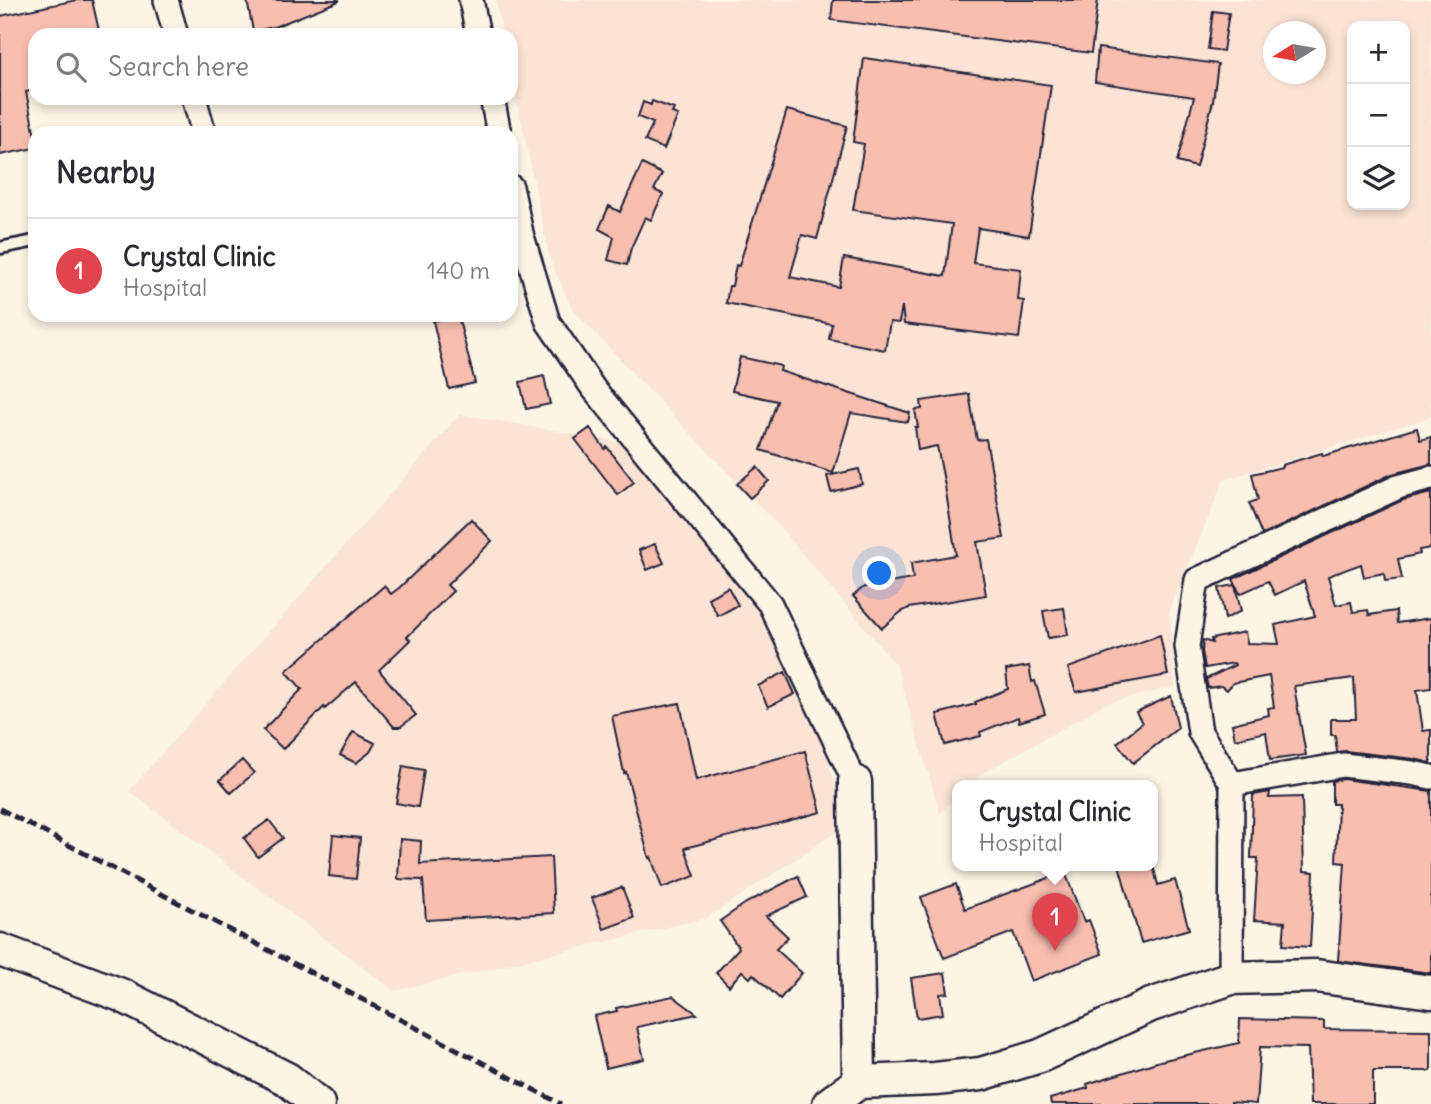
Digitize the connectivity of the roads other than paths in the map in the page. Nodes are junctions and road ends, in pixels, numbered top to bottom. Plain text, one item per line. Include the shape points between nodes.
1 (166, 0) edge
2 (471, 0) edge
3 (174, 28) edge
4 (477, 28) edge
5 (196, 105) edge
6 (493, 105) edge
7 (202, 126) edge
8 (498, 126) edge
9 (518, 219) edge
10 (28, 242) edge
11 (0, 248) edge
12 (1431, 478) edge
13 (1431, 777) edge
14 (855, 782) joint
15 (1232, 784) junction
16 (0, 950) edge
17 (1231, 978) junction
18 (1431, 992) edge
19 (859, 1082) junction
20 (318, 1104) edge
21 (829, 1104) edge

1 - 3 street
2 - 4 street
5 - 7 street
6 - 8 street
9 - 14 street via 548,322 593,387 770,604
10 - 11 lane
12 - 15 street via 1398,487 1197,580 1187,646 1200,732
13 - 15 street via 1343,765
14 - 19 street
15 - 17 street
16 - 20 street via 121,995 287,1079
17 - 18 street via 1315,975
17 - 19 street via 1151,1005 1040,1056 981,1074
19 - 21 street

